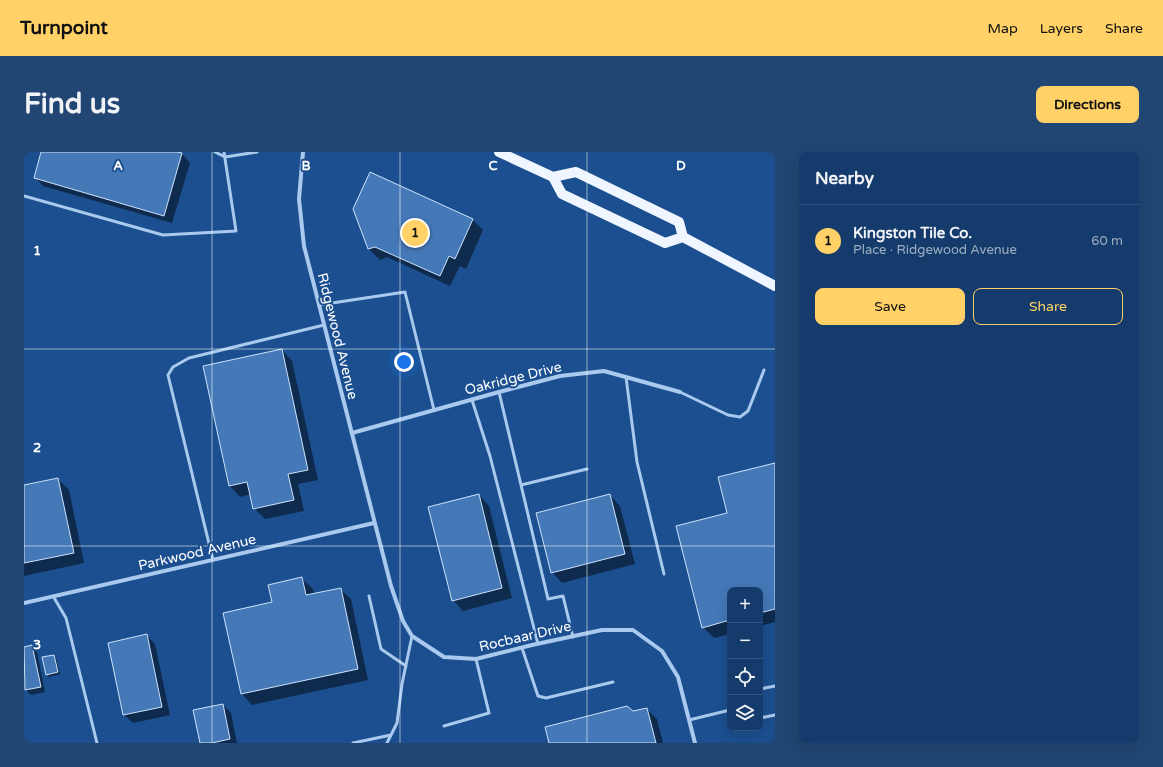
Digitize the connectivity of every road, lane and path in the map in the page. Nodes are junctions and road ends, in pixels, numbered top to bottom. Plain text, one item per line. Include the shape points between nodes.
1 (215, 152) edge
2 (224, 152) edge
3 (257, 152) edge
4 (303, 152) edge
5 (499, 152) edge
6 (225, 157) junction
7 (553, 177) junction
8 (24, 196) edge
9 (683, 237) junction
10 (775, 286) edge
11 (319, 305) junction
12 (324, 325) junction
13 (764, 370) dead end
14 (626, 377) junction
15 (499, 392) junction
16 (680, 392) joint
17 (472, 400) junction
18 (434, 410) junction
19 (352, 433) junction
20 (586, 469) dead end
21 (521, 485) junction
22 (374, 523) junction
23 (213, 560) junction
24 (664, 574) dead end
25 (53, 596) junction
26 (369, 596) dead end
27 (24, 603) edge
28 (412, 636) junction
29 (573, 636) junction
30 (538, 644) junction
31 (522, 648) junction
32 (476, 659) junction
33 (406, 666) junction
34 (614, 682) dead end
35 (775, 686) edge
36 (763, 689) edge
37 (727, 711) edge
38 (775, 715) edge
39 (763, 717) edge
40 (689, 720) junction
41 (444, 726) dead end
42 (391, 735) junction
43 (97, 743) edge
44 (352, 743) edge
45 (387, 743) edge
46 (695, 743) edge

1 - 6 lane
2 - 6 lane
3 - 6 lane
4 - 11 street, Ridgewood Avenue via 299,200 304,246
5 - 7 main road
6 - 8 lane via 236,231 163,235
7 - 9 main road via 562,194 665,242
7 - 9 main road via 576,172 679,222
9 - 10 main road
11 - 12 street, Ridgewood Avenue
11 - 18 lane via 405,292
12 - 19 street, Ridgewood Avenue
12 - 23 lane via 188,358 173,367 168,375
13 - 16 lane via 748,411 740,417 728,415
14 - 15 street, Oakridge Drive via 604,371 560,376
14 - 16 street, Oakridge Drive
14 - 24 lane via 637,462
15 - 17 street, Oakridge Drive
15 - 21 lane
17 - 18 street, Oakridge Drive
17 - 30 lane via 490,456
18 - 19 street, Oakridge Drive
19 - 22 street, Ridgewood Avenue
20 - 21 lane
21 - 29 lane via 548,599 563,596
22 - 23 street, Parkwood Avenue
22 - 28 street, Rocbaar Drive via 391,586
23 - 25 street, Parkwood Avenue
25 - 27 street, Parkwood Avenue
25 - 43 lane via 66,618
26 - 33 lane via 381,649
28 - 32 street, Rocbaar Drive via 444,657
28 - 33 lane
29 - 30 street, Rocbaar Drive
29 - 40 street, Rocbaar Drive via 602,630 633,630 662,650 678,677
30 - 31 street, Rocbaar Drive
31 - 32 street, Rocbaar Drive
31 - 34 lane via 538,696 546,698
32 - 41 lane via 489,713
33 - 42 lane via 397,723
35 - 36 lane
37 - 40 lane
38 - 39 lane
40 - 46 street, Rocbaar Drive
42 - 44 lane
42 - 45 lane

